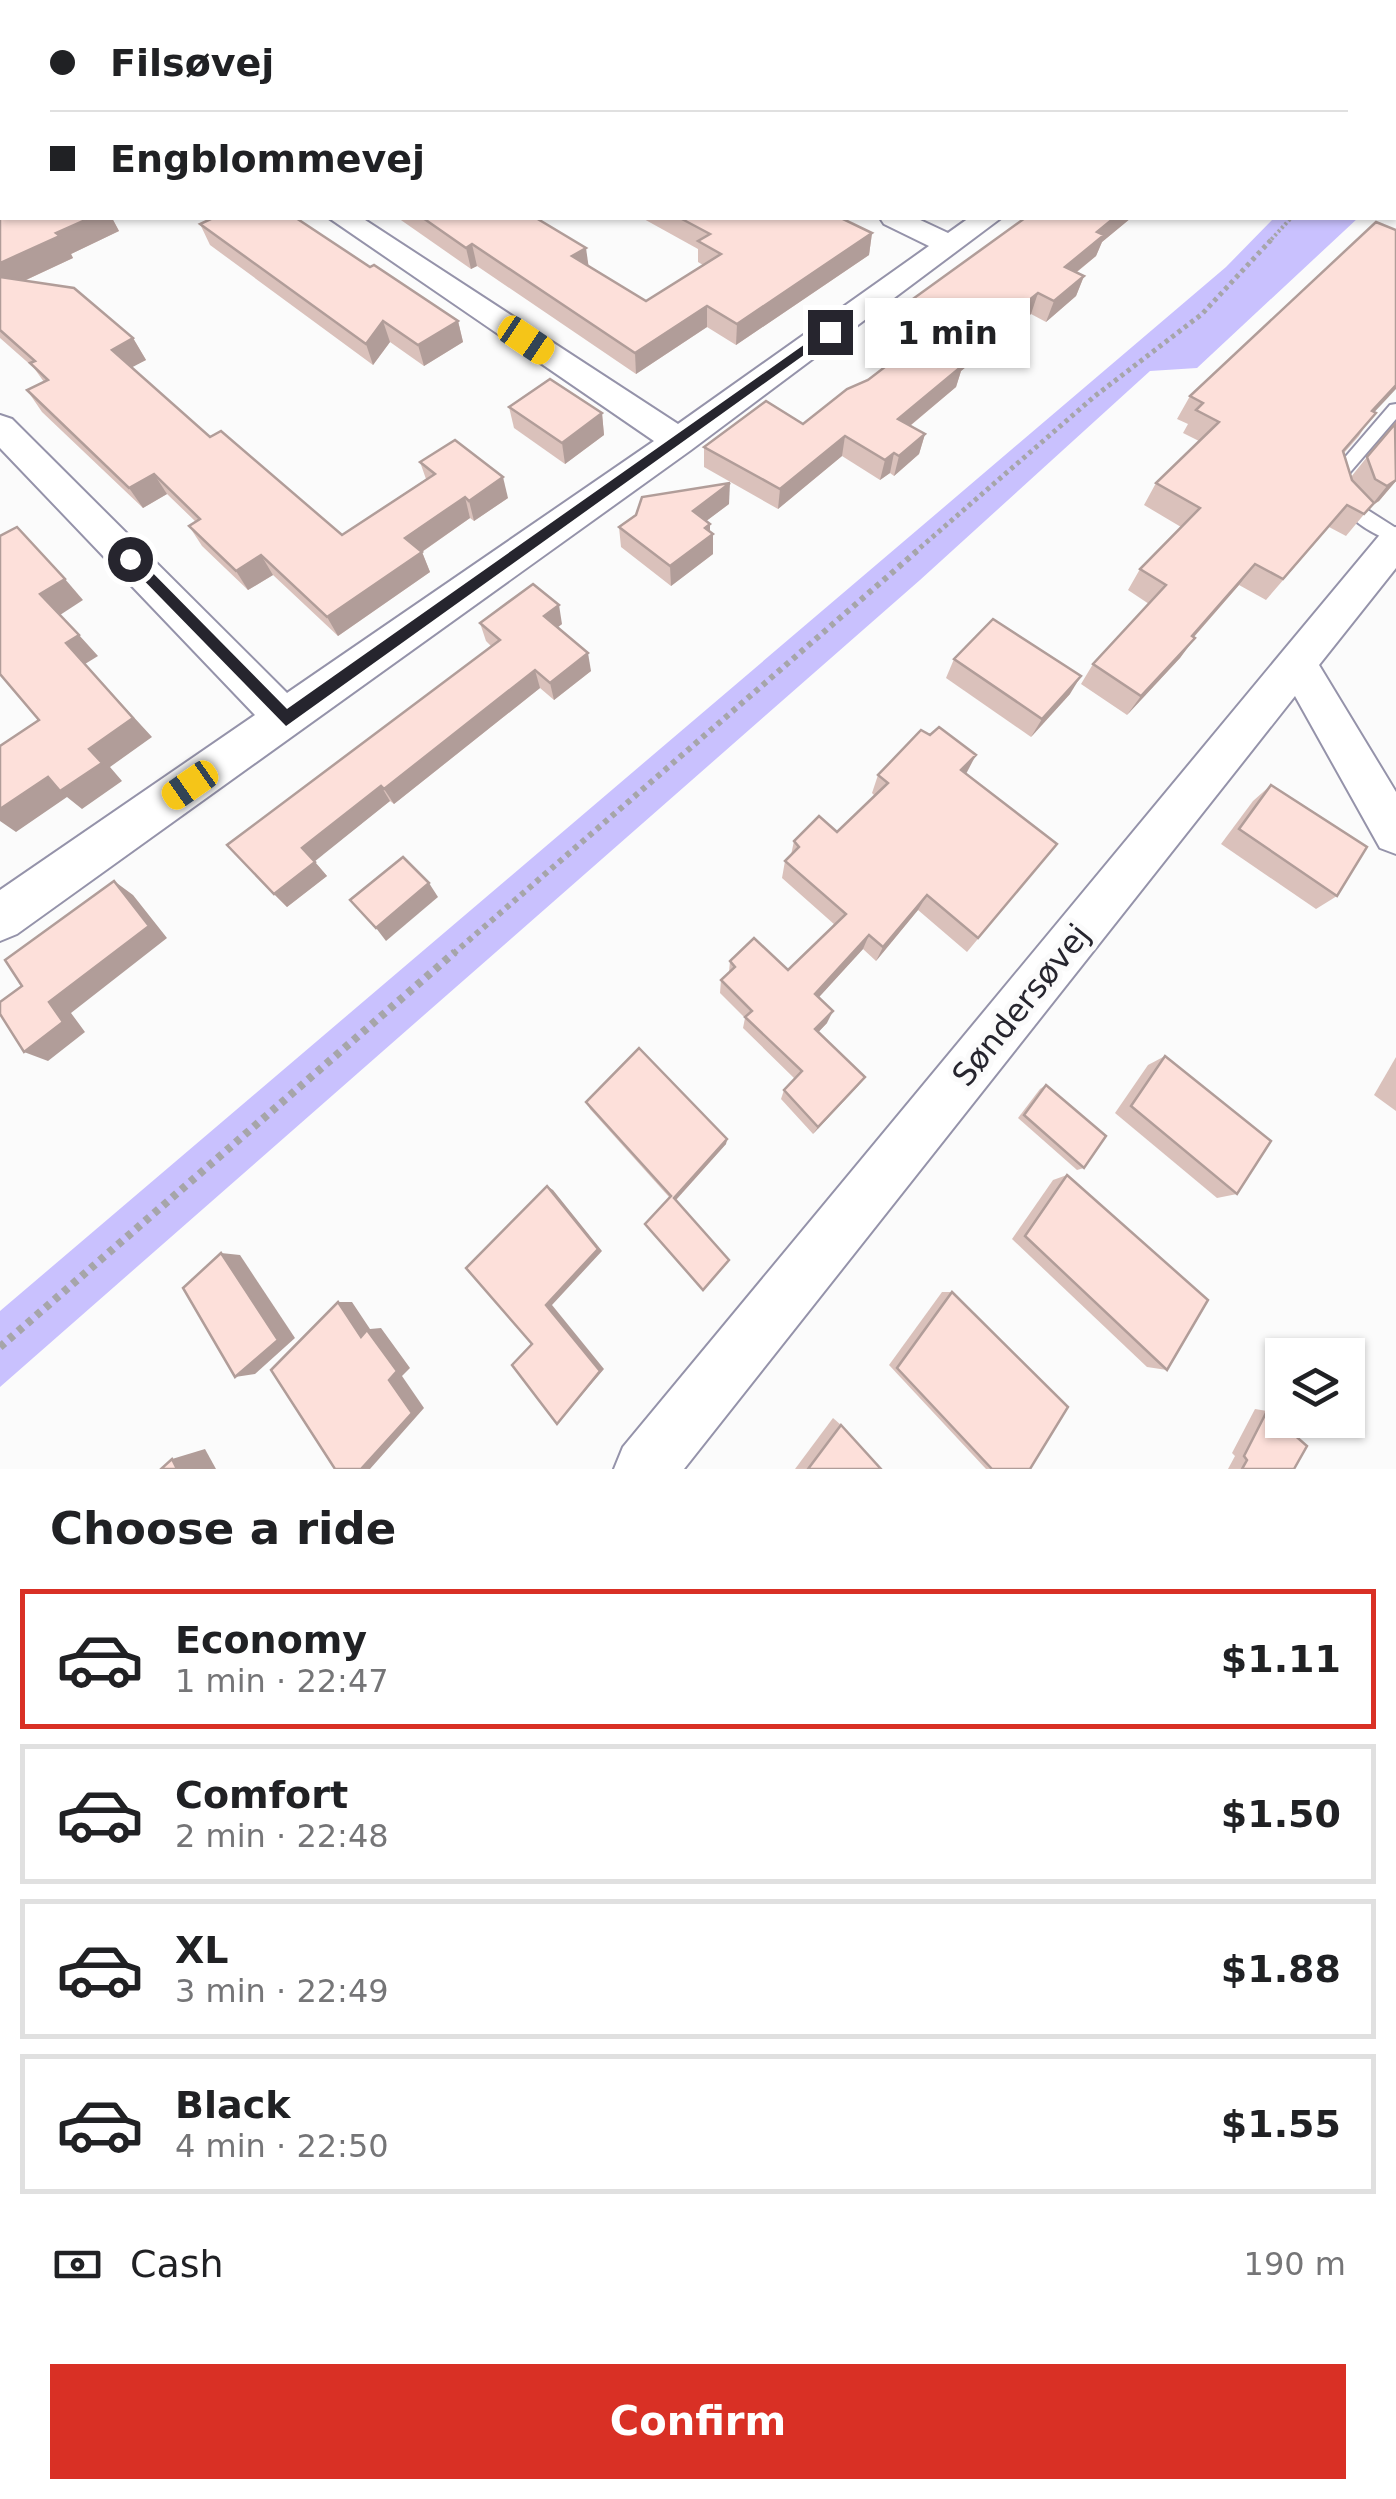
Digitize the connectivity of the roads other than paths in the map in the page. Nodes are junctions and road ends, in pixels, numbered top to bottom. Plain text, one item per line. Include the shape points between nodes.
1 (346, 220) edge
2 (898, 220) edge
3 (984, 220) edge
4 (950, 245) junction
5 (1396, 409) edge
6 (0, 426) edge
7 (679, 441) junction
8 (1396, 538) edge
9 (1297, 663) junction
10 (286, 719) junction
11 (1396, 833) edge
12 (0, 918) edge
13 (646, 1469) edge

1 - 7 street
2 - 4 street
3 - 4 street
4 - 7 street
5 - 8 lane via 1337,476 1345,504
6 - 10 street
7 - 10 street
8 - 9 street, Søndersøvej
9 - 11 street
9 - 13 street, Søndersøvej
10 - 12 street

